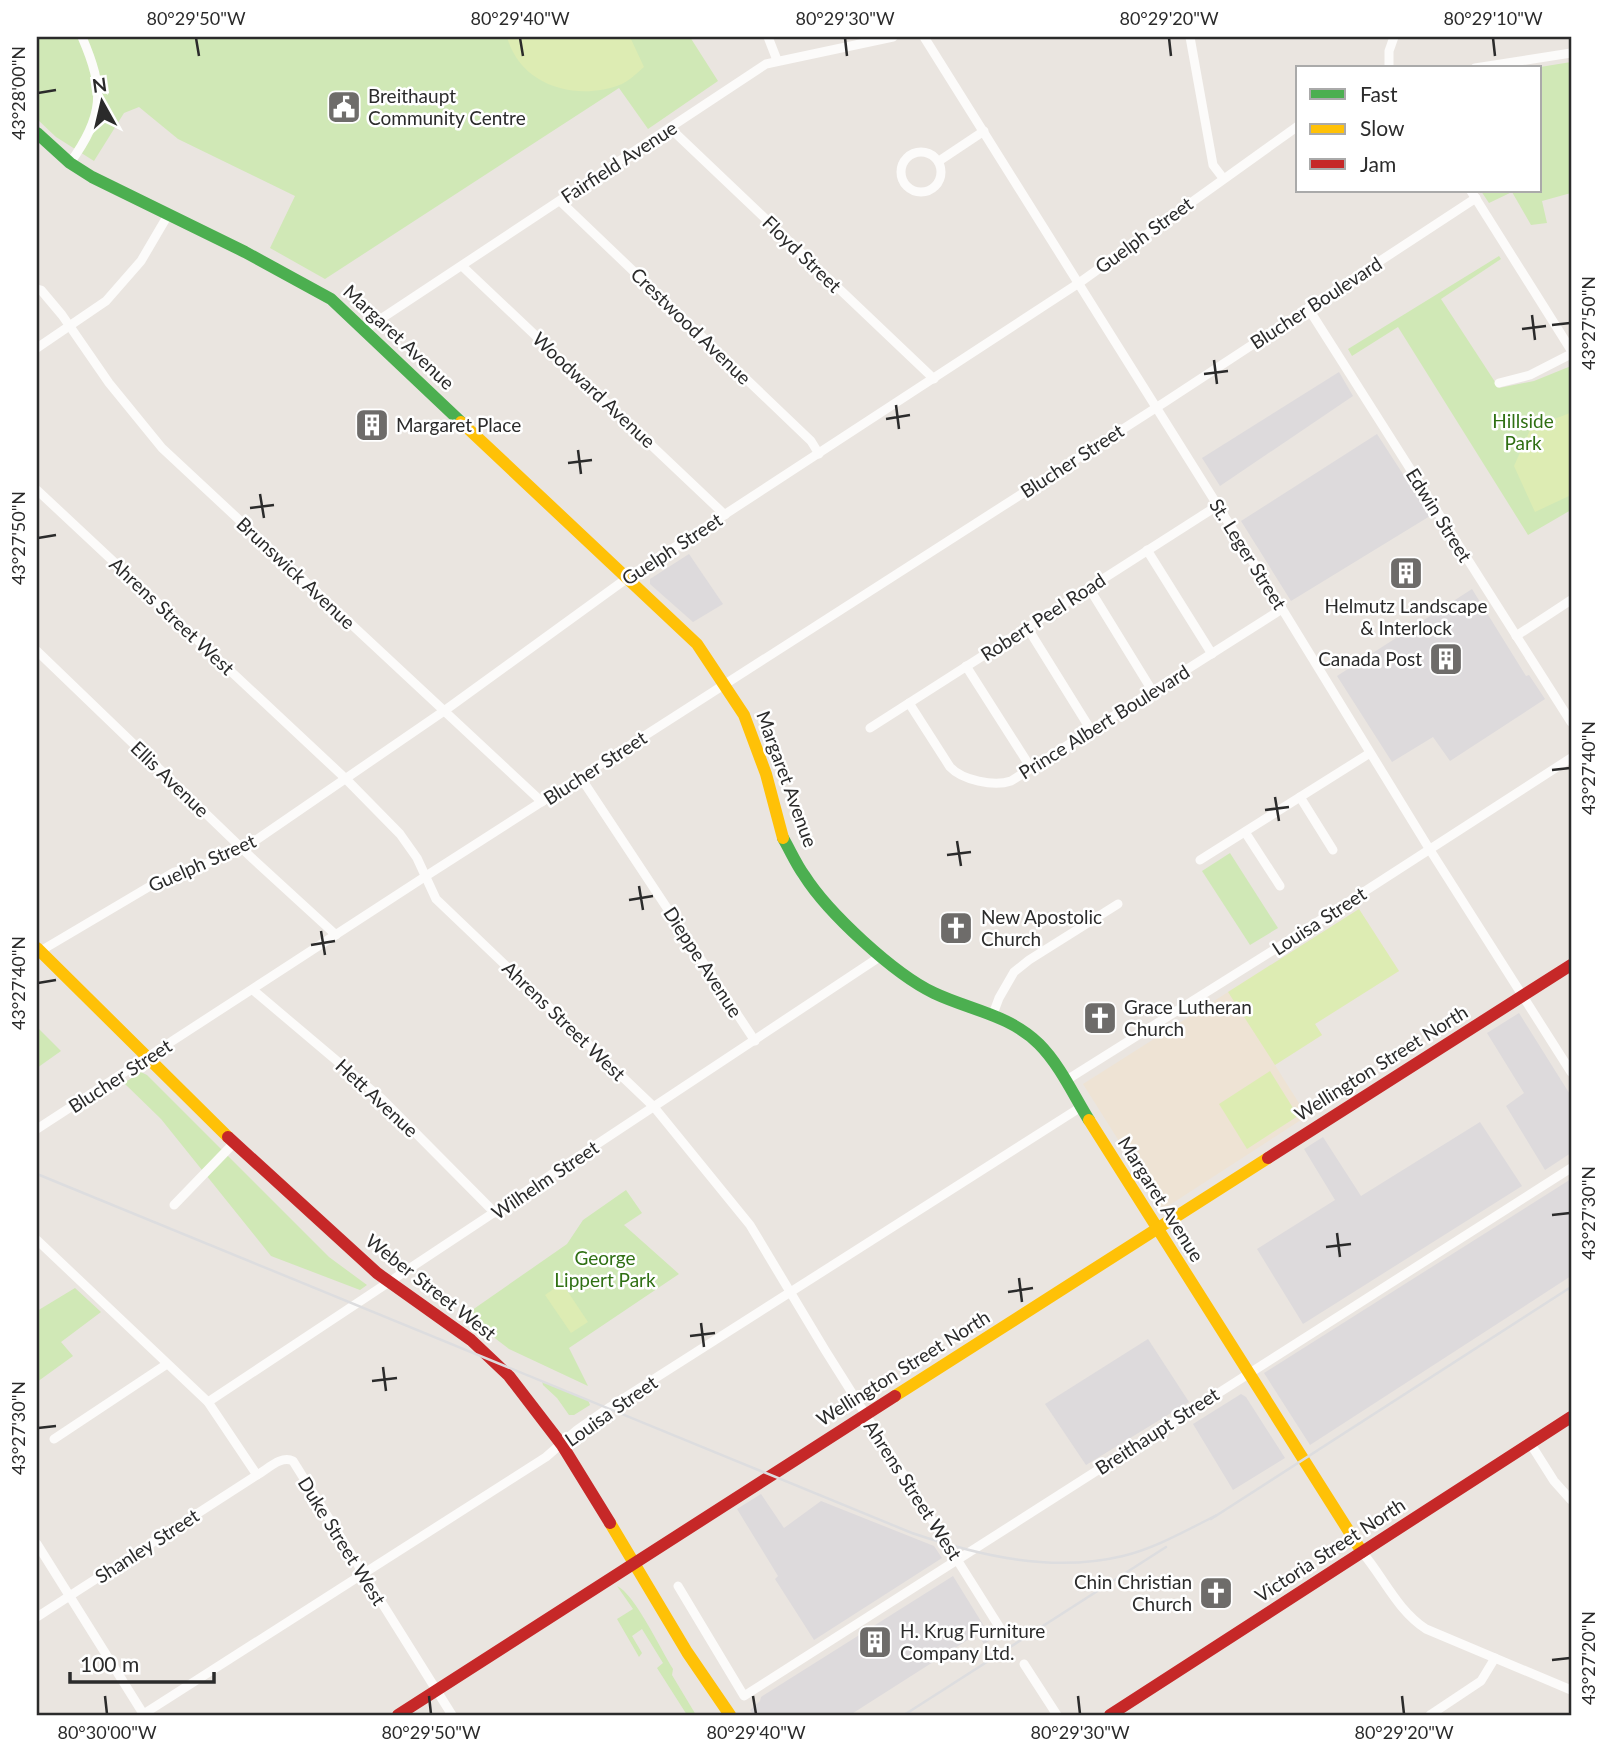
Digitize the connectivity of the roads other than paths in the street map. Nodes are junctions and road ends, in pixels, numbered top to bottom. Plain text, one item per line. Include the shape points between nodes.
1 (82, 37) edge
2 (768, 37) edge
3 (893, 37) edge
4 (924, 37) edge
5 (1190, 37) edge
6 (1394, 37) edge
7 (1571, 53) edge
8 (777, 60) junction
9 (1390, 66) edge
10 (1488, 66) edge
11 (1296, 127) edge
12 (670, 128) junction
13 (984, 131) junction
14 (37, 133) edge
15 (939, 161) junction
16 (70, 163) junction
17 (1223, 178) junction
18 (1474, 194) edge
19 (560, 201) junction
20 (168, 215) junction
21 (462, 266) junction
22 (1079, 283) junction
23 (37, 289) edge
24 (1308, 308) junction
25 (69, 328) junction
26 (363, 330) junction
27 (37, 348) edge
28 (1571, 352) edge
29 (934, 379) junction
30 (1499, 383) dead end
31 (1155, 408) junction
32 (819, 454) junction
33 (37, 489) edge
34 (1217, 506) junction
35 (726, 514) junction
36 (1147, 550) junction
37 (626, 579) junction
38 (1089, 588) junction
39 (1571, 600) edge
40 (1282, 609) junction
41 (1027, 627) junction
42 (1516, 636) junction
43 (1212, 654) junction
44 (39, 656) edge
45 (967, 666) junction
46 (725, 684) junction
47 (1153, 691) junction
48 (908, 703) junction
49 (444, 711) junction
50 (1571, 722) edge
51 (870, 728) dead end
52 (1091, 730) junction
53 (1370, 753) junction
54 (1571, 758) edge
55 (1031, 768) junction
56 (581, 778) junction
57 (346, 779) junction
58 (1300, 797) junction
59 (542, 802) junction
60 (1245, 832) junction
61 (243, 849) junction
62 (1333, 850) dead end
63 (1430, 850) junction
64 (1199, 860) dead end
65 (426, 876) junction
66 (1280, 886) dead end
67 (1118, 904) dead end
68 (336, 935) junction
69 (38, 951) edge
70 (881, 956) junction
71 (1571, 965) edge
72 (254, 990) junction
73 (1522, 996) junction
74 (993, 1014) junction
75 (755, 1041) junction
76 (149, 1057) junction
77 (1571, 1072) edge
78 (1065, 1081) junction
79 (654, 1107) junction
80 (1081, 1107) junction
81 (37, 1129) edge
82 (234, 1143) junction
83 (1571, 1168) edge
84 (174, 1205) dead end
85 (495, 1213) junction
86 (1156, 1229) junction
87 (37, 1240) edge
88 (389, 1281) junction
89 (790, 1292) junction
90 (167, 1364) junction
91 (1248, 1373) junction
92 (208, 1402) junction
93 (865, 1415) junction
94 (1571, 1417) edge
95 (54, 1439) dead end
96 (1531, 1443) junction
97 (562, 1445) junction
98 (257, 1475) junction
99 (1571, 1500) edge
100 (37, 1544) edge
101 (1362, 1552) junction
102 (958, 1559) junction
103 (635, 1563) junction
104 (363, 1575) junction
105 (678, 1586) dead end
106 (69, 1596) junction
107 (37, 1617) edge
108 (1000, 1628) dead end
109 (1494, 1658) junction
110 (1024, 1664) dead end
111 (1571, 1690) edge
112 (437, 1691) junction
113 (143, 1715) edge
114 (398, 1715) edge
115 (452, 1715) edge
116 (730, 1715) edge
117 (1057, 1715) edge
118 (1110, 1715) edge
119 (1430, 1715) edge

1 - 16 street via 92,58 99,98 93,124
2 - 8 street
3 - 8 street, Fairfield Avenue
4 - 13 street, St. Leger Street
5 - 17 street via 1213,165
6 - 9 street
7 - 10 street
8 - 12 street, Fairfield Avenue
11 - 17 street, Guelph Street
12 - 19 street, Fairfield Avenue
12 - 29 street, Floyd Street
13 - 15 street
13 - 22 street, St. Leger Street
14 - 16 street, Margaret Avenue
15 - 15 street via 921,151 911,154 903,162 904,183 912,191 932,190 940,182
16 - 20 street, Margaret Avenue
17 - 22 street, Guelph Street
18 - 24 street, Blucher Boulevard
18 - 28 street
19 - 21 street, Fairfield Avenue
19 - 32 street, Crestwood Avenue via 811,441
20 - 25 street via 141,261 106,302
20 - 26 street, Margaret Avenue via 316,290
21 - 26 street, Fairfield Avenue
21 - 35 street, Woodward Avenue
22 - 29 street, Guelph Street
22 - 31 street, St. Leger Street
23 - 25 street, Brunswick Avenue
24 - 31 street, Blucher Boulevard
24 - 42 street, Edwin Street
25 - 27 street
25 - 49 street, Brunswick Avenue via 162,448
26 - 37 street, Margaret Avenue
28 - 30 street via 1530,374
29 - 32 street, Guelph Street
31 - 34 street, St. Leger Street
31 - 46 street, Blucher Street
32 - 35 street, Guelph Street
33 - 57 street, Ahrens Street West
34 - 36 street, Robert Peel Road
34 - 40 street, St. Leger Street
35 - 37 street, Guelph Street
36 - 38 street, Robert Peel Road
36 - 43 street
37 - 46 street, Margaret Avenue via 697,644
37 - 49 street, Guelph Street
38 - 41 street, Robert Peel Road
38 - 47 street
39 - 42 street
40 - 43 street, Prince Albert Boulevard
40 - 53 street, St. Leger Street
41 - 45 street, Robert Peel Road
41 - 52 street
42 - 50 street, Edwin Street
43 - 47 street, Prince Albert Boulevard
44 - 61 street, Ellis Avenue
45 - 48 street, Robert Peel Road
45 - 55 street
46 - 56 street, Blucher Street
46 - 70 street, Margaret Avenue via 757,746 782,835 804,876 829,908
47 - 52 street, Prince Albert Boulevard
48 - 51 street, Robert Peel Road
48 - 55 street, Prince Albert Boulevard via 957,774 1002,784
49 - 57 street, Guelph Street
49 - 59 street, Brunswick Avenue
52 - 55 street, Prince Albert Boulevard
53 - 58 street
53 - 63 street, St. Leger Street
54 - 63 street, Louisa Street
56 - 59 street, Blucher Street
56 - 75 street, Dieppe Avenue
57 - 61 street, Guelph Street
57 - 65 street, Ahrens Street West via 400,834
58 - 60 street
58 - 62 street
59 - 65 street, Blucher Street
60 - 64 street
60 - 66 street
61 - 68 street, Ellis Avenue
61 - 69 street, Guelph Street via 173,872
63 - 73 street, St. Leger Street
63 - 78 street, Louisa Street
65 - 68 street, Blucher Street
65 - 79 street, Ahrens Street West via 436,899
67 - 74 street via 1014,972
68 - 72 street, Blucher Street
69 - 76 street, Weber Street West
70 - 74 street, Margaret Avenue via 914,983
70 - 75 street, Wilhelm Street
71 - 73 street, Wellington Street North
72 - 76 street, Blucher Street
72 - 85 street, Hett Avenue via 382,1100
73 - 77 street, St. Leger Street
73 - 86 street, Wellington Street North
74 - 78 street, Margaret Avenue via 1040,1045
75 - 79 street, Wilhelm Street
76 - 81 street, Blucher Street
76 - 82 street, Weber Street West
78 - 80 street, Margaret Avenue
79 - 85 street, Wilhelm Street
79 - 89 street, Ahrens Street West via 750,1225
80 - 86 street, Margaret Avenue
80 - 89 street, Louisa Street
82 - 84 street
82 - 88 street, Weber Street West
83 - 91 street, Breithaupt Street
85 - 88 street, Wilhelm Street
86 - 91 street, Margaret Avenue
86 - 93 street, Wellington Street North
87 - 90 street
88 - 92 street, Wilhelm Street
88 - 97 street, Weber Street West via 458,1330 509,1376
89 - 93 street, Ahrens Street West
89 - 97 street, Louisa Street via 610,1407
90 - 92 street
90 - 95 street
91 - 101 street, Margaret Avenue
91 - 102 street, Breithaupt Street
92 - 98 street
93 - 102 street, Ahrens Street West
93 - 103 street, Wellington Street North
94 - 96 street, Victoria Street North
96 - 99 street
96 - 101 street, Victoria Street North
97 - 103 street, Weber Street West
97 - 104 street, Louisa Street
98 - 104 street, Duke Street West via 282,1459 293,1461
98 - 106 street, Shanley Street
100 - 106 street
101 - 109 street, Margaret Avenue via 1413,1621
101 - 118 street, Victoria Street North
102 - 105 street, Breithaupt Street via 744,1696
102 - 108 street, Ahrens Street West
103 - 112 street, Wellington Street North
103 - 116 street, Weber Street West
104 - 112 street, Duke Street West
104 - 113 street, Louisa Street
106 - 107 street, Shanley Street
106 - 113 street
109 - 111 street, Margaret Avenue
109 - 119 street via 1480,1681
110 - 117 street
112 - 114 street, Wellington Street North
112 - 115 street, Duke Street West

